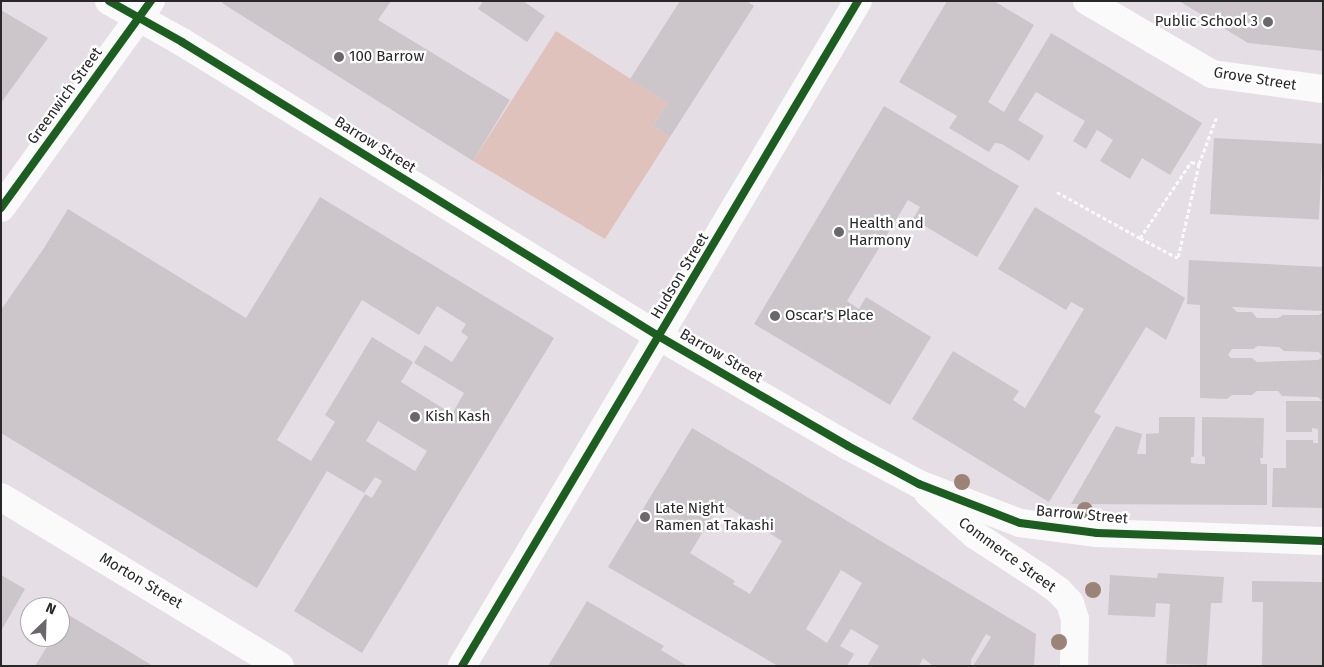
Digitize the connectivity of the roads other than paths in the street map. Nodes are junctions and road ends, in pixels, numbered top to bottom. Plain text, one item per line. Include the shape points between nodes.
1 (109, 1) edge
2 (858, 1) edge
3 (1087, 1) edge
4 (144, 10) edge
5 (1323, 89) edge
6 (1, 208) edge
7 (660, 336) junction
8 (919, 484) junction
9 (1, 497) edge
10 (1323, 541) edge
11 (280, 666) edge
12 (462, 666) edge
13 (1074, 666) edge

1 - 4 street, Barrow Street
2 - 7 street, Hudson Street
3 - 5 street, Grove Street via 1212,74
4 - 6 street, Greenwich Street
4 - 7 street, Barrow Street via 182,42
7 - 8 street, Barrow Street
7 - 12 street, Hudson Street
8 - 10 street, Barrow Street via 1020,523 1098,533
8 - 13 street, Commerce Street via 975,535 1041,578 1070,603 1075,619
9 - 11 street, Morton Street

